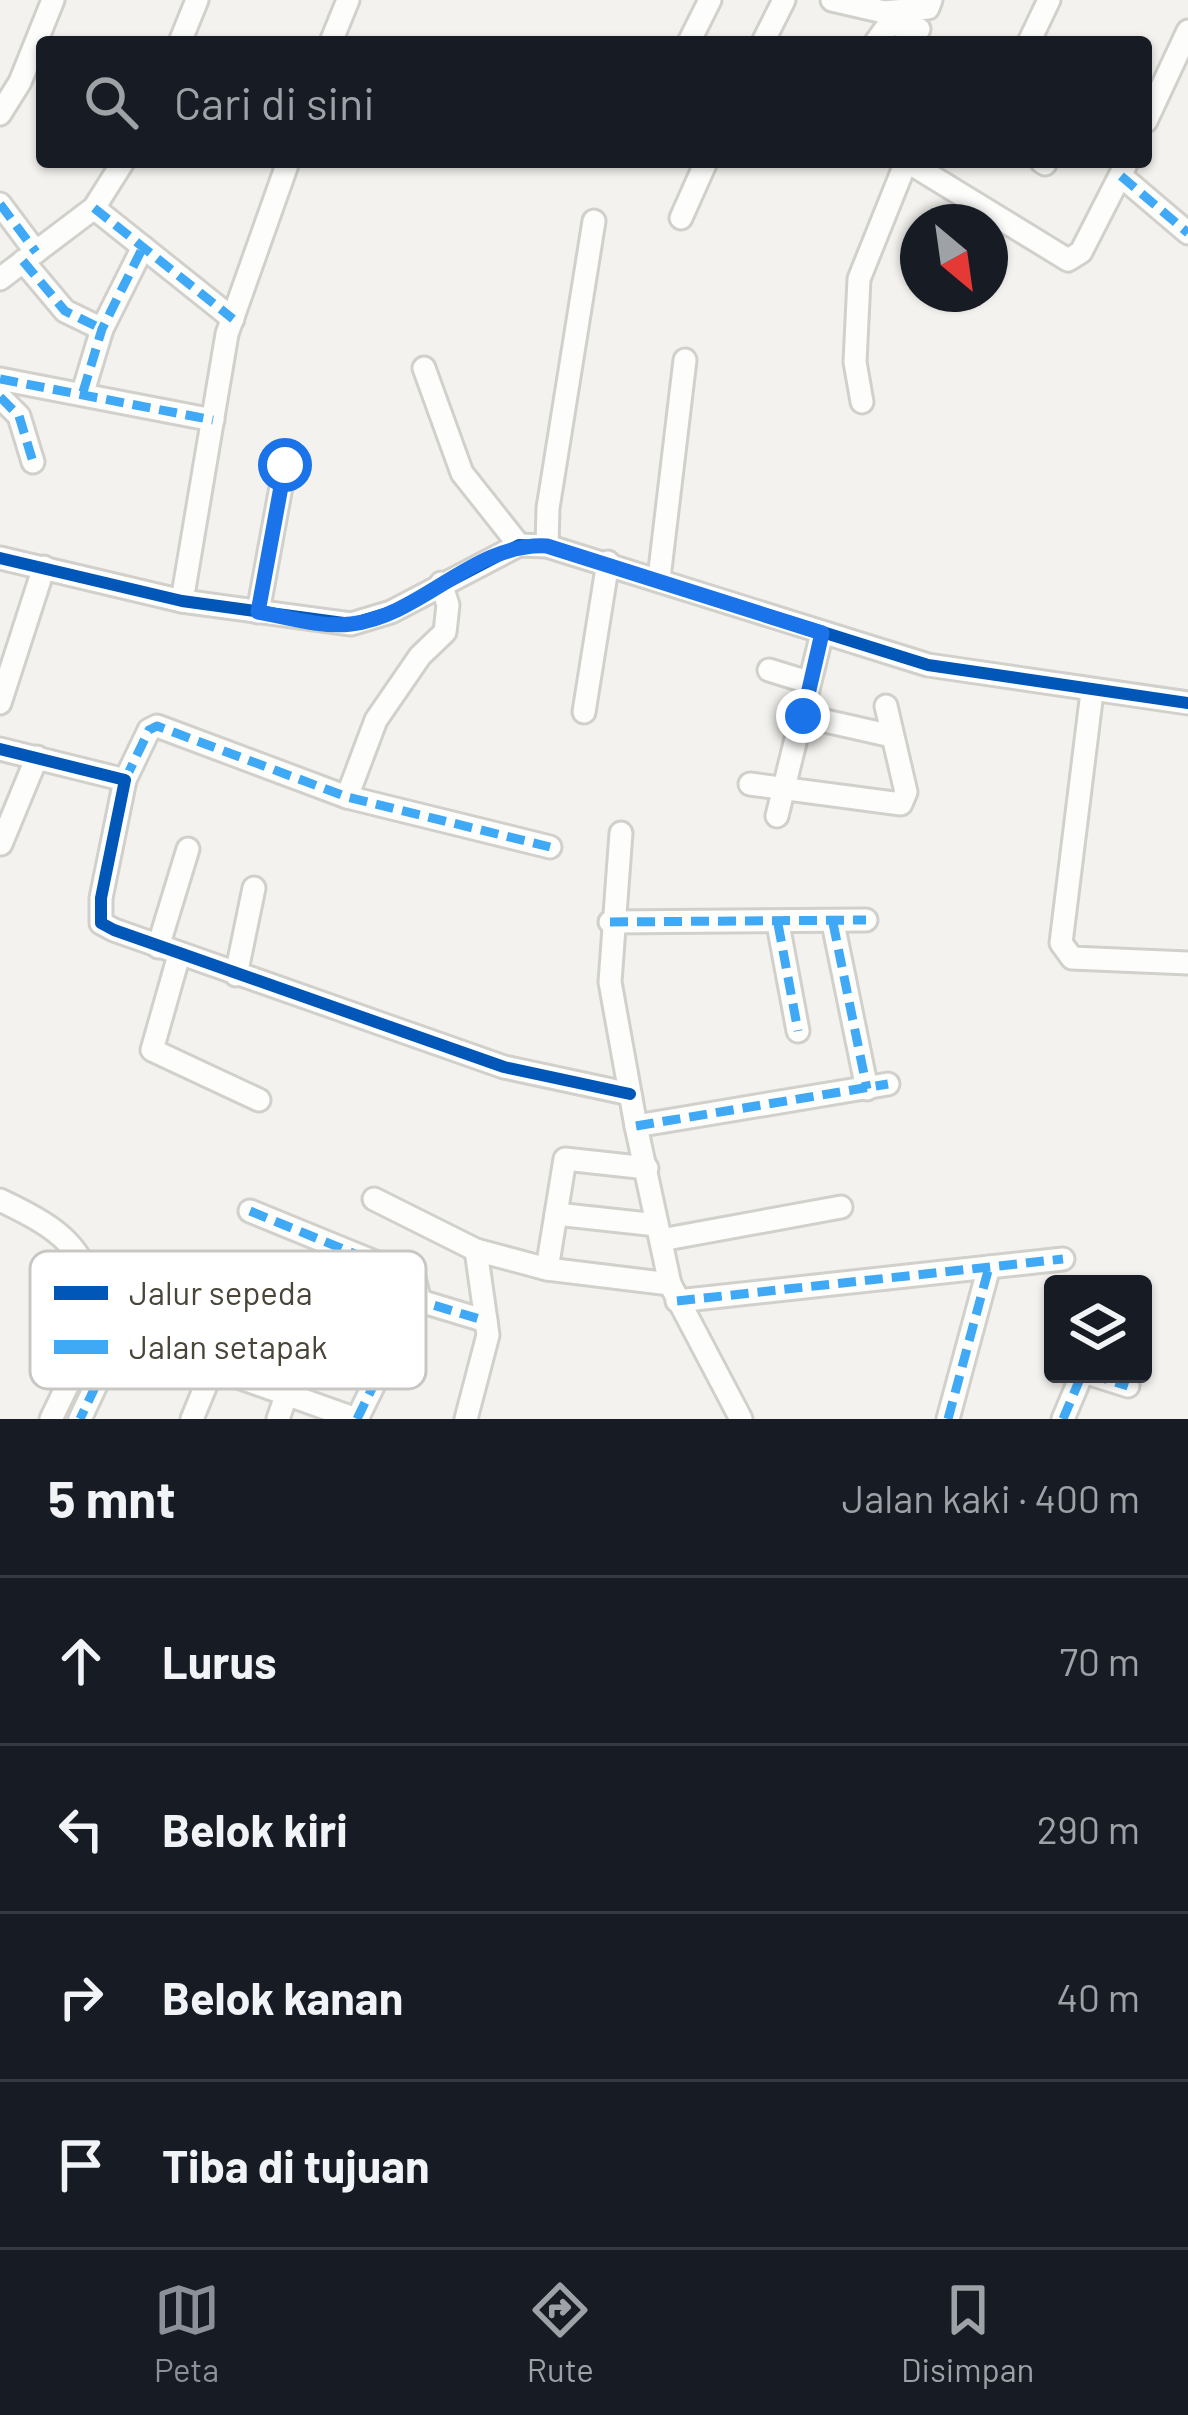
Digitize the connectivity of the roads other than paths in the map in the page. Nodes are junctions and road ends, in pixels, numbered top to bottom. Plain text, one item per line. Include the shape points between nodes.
1 (53, 0) edge
2 (197, 0) edge
3 (348, 0) edge
4 (710, 0) edge
5 (784, 0) edge
6 (832, 0) edge
7 (1049, 0) edge
8 (929, 20) edge
9 (1188, 31) edge
10 (44, 36) edge
11 (182, 36) edge
12 (333, 36) edge
13 (691, 36) edge
14 (766, 36) edge
15 (880, 36) edge
16 (1032, 36) edge
17 (31, 85) edge
18 (1152, 108) edge
19 (0, 114) edge
20 (119, 168) edge
21 (281, 168) edge
22 (703, 168) edge
23 (905, 168) edge
24 (917, 168) edge
25 (1124, 169) edge
26 (0, 204) edge
27 (94, 208) junction
28 (681, 218) dead end
29 (594, 220) dead end
30 (1188, 233) edge
31 (142, 247) junction
32 (30, 256) junction
33 (0, 279) edge
34 (233, 319) junction
35 (102, 329) junction
36 (686, 359) dead end
37 (424, 368) dead end
38 (0, 380) edge
39 (82, 392) junction
40 (0, 397) edge
41 (862, 402) dead end
42 (212, 420) junction
43 (33, 462) dead end
44 (285, 465) dead end
45 (519, 545) junction
46 (547, 546) junction
47 (0, 558) edge
48 (608, 562) junction
49 (44, 567) junction
50 (659, 578) junction
51 (441, 583) junction
52 (182, 601) junction
53 (258, 612) junction
54 (822, 633) junction
55 (769, 670) dead end
56 (808, 682) junction
57 (1092, 692) junction
58 (0, 703) edge
59 (1188, 703) edge
60 (886, 706) dead end
61 (584, 712) dead end
62 (803, 716) junction
63 (892, 736) junction
64 (0, 748) edge
65 (37, 757) junction
66 (124, 779) junction
67 (750, 784) dead end
68 (783, 788) junction
69 (347, 797) junction
70 (776, 816) dead end
71 (621, 833) dead end
72 (1, 844) edge
73 (550, 847) dead end
74 (188, 849) dead end
75 (254, 888) dead end
76 (866, 920) dead end
77 (610, 922) junction
78 (833, 923) junction
79 (778, 924) junction
80 (169, 951) junction
81 (1188, 963) edge
82 (236, 975) junction
83 (798, 1030) dead end
84 (630, 1094) junction
85 (259, 1100) dead end
86 (636, 1126) junction
87 (647, 1168) junction
88 (374, 1199) dead end
89 (0, 1200) edge
90 (841, 1207) dead end
91 (250, 1210) dead end
92 (556, 1214) junction
93 (659, 1233) junction
94 (476, 1250) junction
95 (76, 1251) edge
96 (349, 1251) edge
97 (1063, 1259) dead end
98 (989, 1267) junction
99 (547, 1268) junction
100 (674, 1292) junction
101 (426, 1300) edge
102 (486, 1321) junction
103 (1081, 1383) edge
104 (1116, 1383) edge
105 (1129, 1387) dead end
106 (66, 1389) edge
107 (94, 1389) edge
108 (204, 1389) edge
109 (273, 1389) edge
110 (371, 1389) edge
111 (287, 1394) junction
112 (51, 1419) edge
113 (80, 1419) edge
114 (192, 1419) edge
115 (278, 1419) edge
116 (356, 1419) edge
117 (466, 1419) edge
118 (741, 1419) edge
119 (948, 1419) edge
120 (1063, 1419) edge

1 - 10 street
2 - 11 street
3 - 12 street
4 - 13 street
5 - 14 street
6 - 8 street
7 - 16 street
8 - 15 street via 889,24
9 - 18 street
17 - 19 street
20 - 27 street
21 - 34 street
22 - 28 street
23 - 41 street via 859,279 855,362
24 - 25 street via 1068,260 1081,252
25 - 30 street
26 - 32 street
27 - 31 street
27 - 32 street
29 - 46 street
31 - 34 street
31 - 35 street
32 - 33 street
32 - 35 street via 65,310
34 - 42 street
35 - 39 street
36 - 50 street
37 - 45 street via 462,473
38 - 39 street
39 - 42 street
40 - 43 street via 19,416
42 - 52 street
44 - 53 street
45 - 46 street
45 - 51 street
46 - 48 street
47 - 49 street
48 - 50 street
48 - 61 street
49 - 52 street
49 - 58 street
50 - 54 street
51 - 53 street via 392,612 351,624
51 - 69 street via 445,632 376,720
52 - 53 street
54 - 56 street
54 - 57 street via 928,665
55 - 56 street
56 - 62 street
57 - 59 street
57 - 81 street via 1061,943 1072,958
60 - 63 street
62 - 63 street
62 - 68 street
63 - 68 street via 902,805
64 - 65 street
65 - 66 street
65 - 72 street
66 - 69 street via 158,726
66 - 80 street via 101,922
67 - 68 street
68 - 70 street
69 - 73 street
71 - 77 street
74 - 80 street
75 - 82 street
76 - 78 street
77 - 79 street
77 - 84 street via 610,982
78 - 79 street
78 - 86 street via 878,1087
79 - 83 street
80 - 82 street
80 - 85 street via 152,1050
82 - 84 street via 504,1066
84 - 86 street
86 - 87 street
87 - 92 street via 569,1157
87 - 93 street
88 - 94 street
89 - 95 street via 57,1227
90 - 93 street
91 - 96 street
92 - 93 street
92 - 99 street
93 - 100 street
94 - 99 street
94 - 102 street
97 - 98 street
98 - 100 street
98 - 119 street
99 - 100 street
100 - 118 street
101 - 102 street
102 - 117 street
103 - 120 street
104 - 105 street
106 - 112 street
107 - 113 street
108 - 114 street
109 - 111 street
110 - 116 street
111 - 115 street
111 - 116 street

